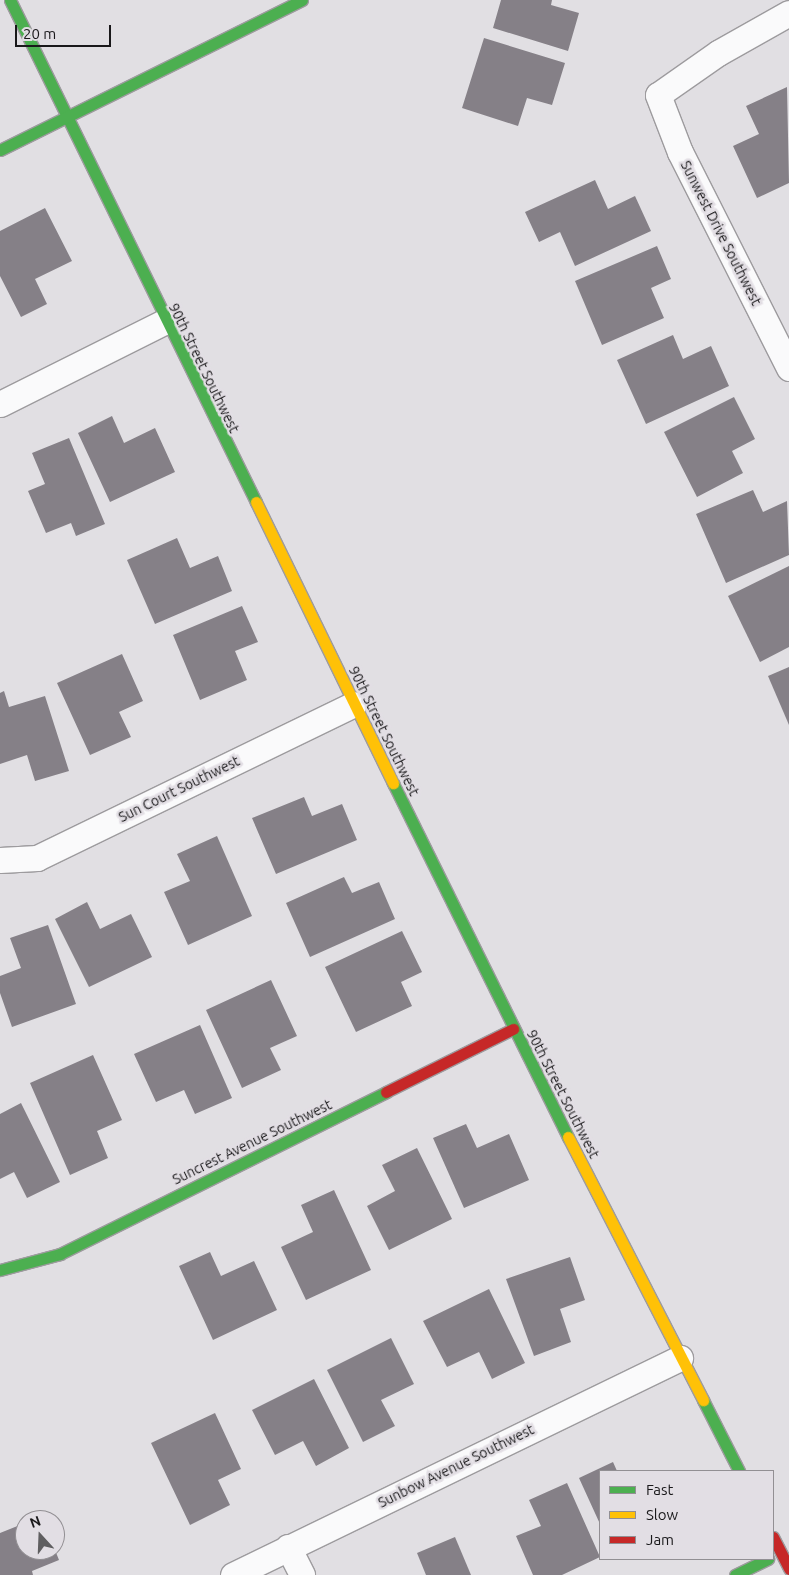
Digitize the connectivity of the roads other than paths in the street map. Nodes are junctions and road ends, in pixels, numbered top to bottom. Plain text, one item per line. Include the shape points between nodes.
1 (10, 0) edge
2 (302, 0) edge
3 (789, 13) edge
4 (67, 117) junction
5 (0, 150) edge
6 (164, 322) junction
7 (789, 368) edge
8 (0, 404) edge
9 (354, 704) junction
10 (0, 860) edge
11 (513, 1029) junction
12 (0, 1270) edge
13 (680, 1358) junction
14 (738, 1470) edge
15 (774, 1538) edge
16 (288, 1547) junction
17 (781, 1553) edge
18 (766, 1560) edge
19 (789, 1569) edge
20 (233, 1575) edge
21 (302, 1575) edge
22 (735, 1575) edge

1 - 4 street, 90th Street Southwest
2 - 4 street
3 - 7 street, Sunwest Drive Southwest via 718,53 658,95 680,152
4 - 5 street
4 - 6 street, 90th Street Southwest
6 - 8 street
6 - 9 street, 90th Street Southwest
9 - 10 street, Sun Court Southwest via 37,858
9 - 11 street, 90th Street Southwest
11 - 12 street, Suncrest Avenue Southwest via 60,1254
11 - 13 street, 90th Street Southwest
13 - 14 street, 90th Street Southwest
13 - 16 street, Sunbow Avenue Southwest
15 - 17 street
16 - 20 street, Sunbow Avenue Southwest
16 - 21 street
17 - 19 street
18 - 22 street

